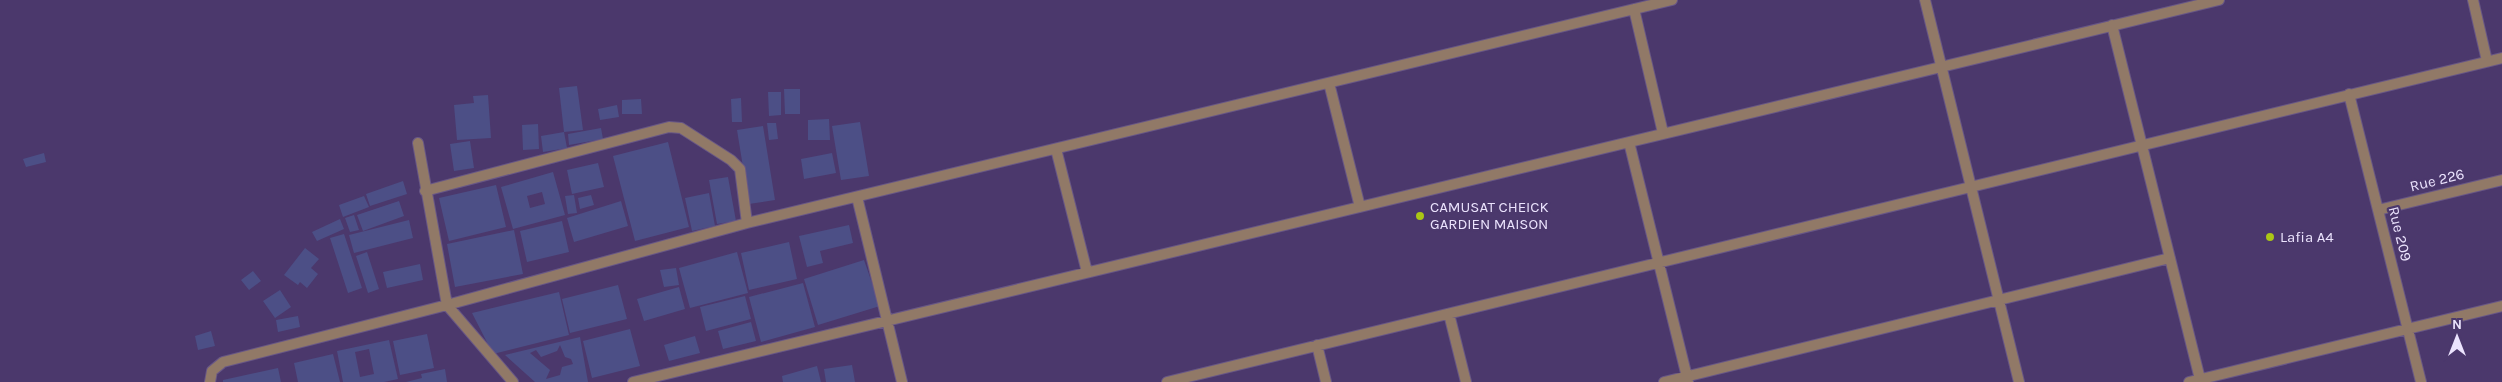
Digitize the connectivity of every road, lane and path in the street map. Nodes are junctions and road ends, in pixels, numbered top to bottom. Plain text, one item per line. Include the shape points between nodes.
1 (1672, 0) edge
2 (1925, 0) edge
3 (2219, 0) edge
4 (2473, 0) edge
5 (1634, 9) junction
6 (2112, 25) junction
7 (2502, 58) edge
8 (2487, 61) junction
9 (1942, 66) junction
10 (1329, 83) junction
11 (2350, 94) junction
12 (1663, 134) junction
13 (1629, 142) junction
14 (418, 143) dead end
15 (2142, 145) junction
16 (1056, 148) junction
17 (2502, 180) edge
18 (1971, 186) junction
19 (425, 191) junction
20 (857, 197) junction
21 (1360, 207) junction
22 (2378, 210) junction
23 (747, 224) junction
24 (2170, 258) junction
25 (1658, 262) junction
26 (1087, 272) junction
27 (1999, 300) junction
28 (447, 305) junction
29 (2502, 306) edge
30 (1449, 314) junction
31 (887, 321) junction
32 (2408, 329) junction
33 (1317, 345) junction
34 (1687, 379) edge
35 (2194, 381) edge
36 (210, 382) edge
37 (513, 382) edge
38 (633, 382) edge
39 (902, 382) edge
40 (1167, 382) edge
41 (1326, 382) edge
42 (1466, 382) edge
43 (1664, 382) edge
44 (2019, 382) edge
45 (2421, 382) edge

1 - 5 street
2 - 9 street
3 - 6 street
4 - 8 street
5 - 10 street
5 - 12 street
6 - 9 street
6 - 15 street
7 - 8 street
8 - 11 street
9 - 12 street
9 - 18 street
10 - 16 street
10 - 21 street
11 - 15 street
11 - 22 street, Rue 209
12 - 13 street
13 - 21 street
13 - 25 street
14 - 19 street
15 - 18 street
15 - 24 street
16 - 20 street
16 - 26 street
17 - 22 street, Rue 226
18 - 25 street
18 - 27 street
19 - 23 street via 669,127 681,128 731,160 740,170
19 - 28 street
20 - 23 street
20 - 31 street
21 - 26 street
22 - 32 street, Rue 209
23 - 28 street
24 - 27 street
24 - 35 street
25 - 30 street
25 - 34 street
26 - 31 street
27 - 34 street
27 - 44 street
28 - 36 street via 223,362 212,371
28 - 37 street
29 - 32 street
30 - 33 street
30 - 42 street
31 - 38 street
31 - 39 street
32 - 35 street
32 - 45 street, Rue 209
33 - 40 street
33 - 41 street
34 - 43 street

